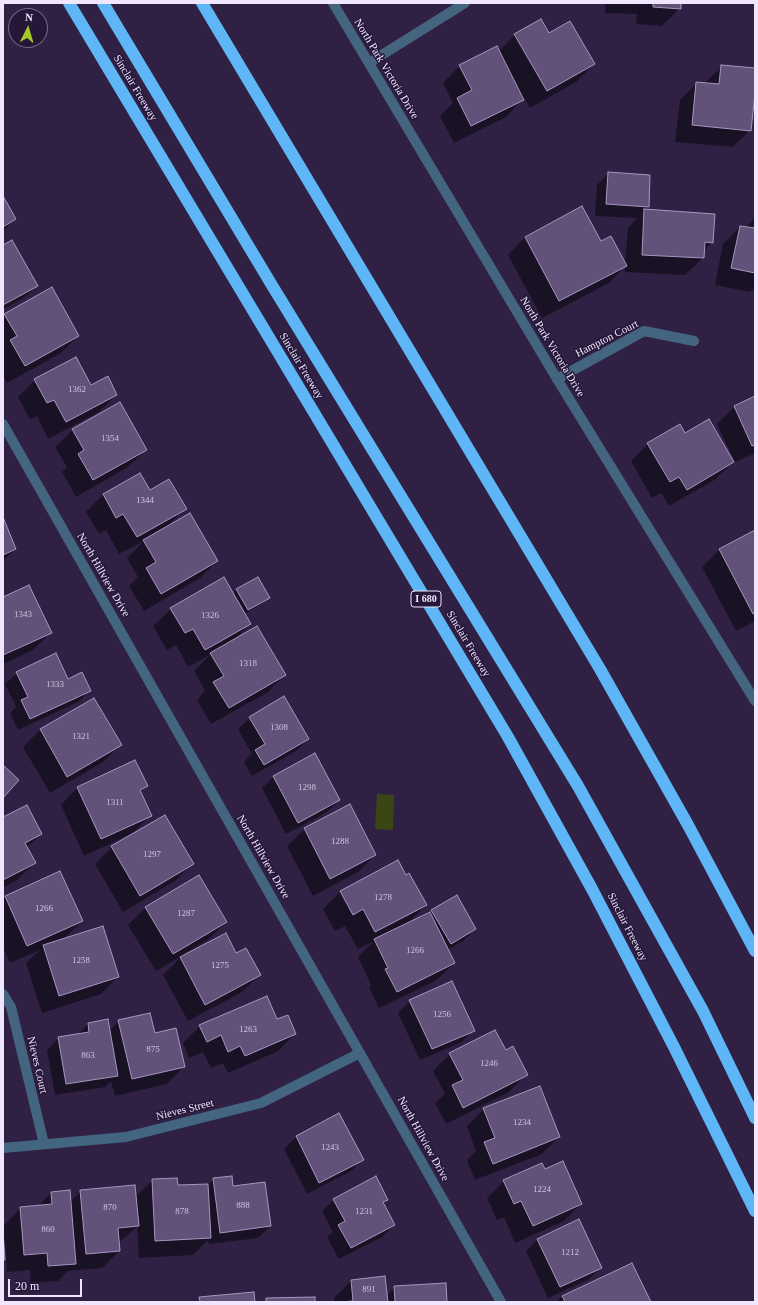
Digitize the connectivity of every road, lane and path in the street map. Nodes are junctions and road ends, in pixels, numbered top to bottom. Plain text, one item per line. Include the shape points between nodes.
1 (69, 3) edge
2 (103, 3) edge
3 (202, 3) edge
4 (334, 3) edge
5 (465, 3) edge
6 (369, 63) junction
7 (694, 342) dead end
8 (557, 379) junction
9 (4, 428) edge
10 (754, 696) edge
11 (755, 950) edge
12 (3, 994) edge
13 (360, 1053) junction
14 (755, 1118) edge
15 (44, 1144) junction
16 (3, 1148) edge
17 (755, 1211) edge
18 (501, 1302) edge

1 - 17 highway, Sinclair Freeway / I 680 via 508,737 674,1046
2 - 14 highway, I 680 via 265,274 578,786 703,1011
3 - 11 highway via 600,669
4 - 6 street, North Park Victoria Drive
5 - 6 street
6 - 8 street, North Park Victoria Drive
7 - 8 street, Hampton Court via 644,331
8 - 10 street, North Park Victoria Drive
9 - 13 street, North Hillview Drive
12 - 15 street, Nieves Court via 11,1007
13 - 15 street, Nieves Street via 261,1103 126,1137
13 - 18 street, North Hillview Drive
15 - 16 street, Nieves Street

